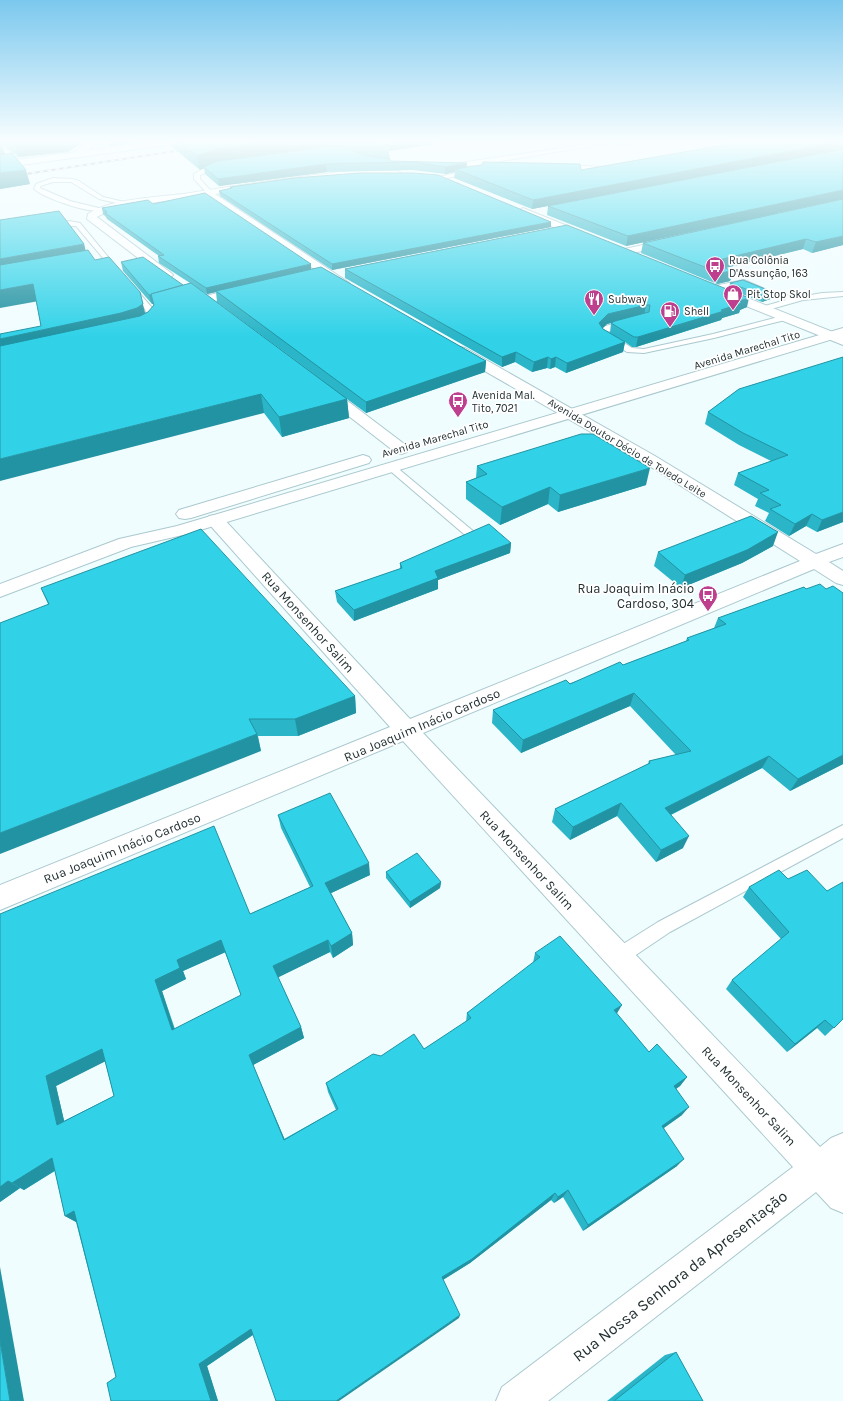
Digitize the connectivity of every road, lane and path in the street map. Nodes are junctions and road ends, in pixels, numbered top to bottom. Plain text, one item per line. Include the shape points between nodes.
1 (77, 205) edge
2 (123, 205) edge
3 (224, 205) edge
4 (517, 208) edge
5 (101, 210) junction
6 (546, 211) edge
7 (531, 214) junction
8 (43, 226) edge
9 (565, 228) junction
10 (549, 232) edge
11 (682, 240) edge
12 (598, 242) edge
13 (611, 247) edge
14 (624, 252) junction
15 (638, 258) edge
16 (107, 260) junction
17 (100, 261) edge
18 (346, 273) edge
19 (119, 274) edge
20 (327, 274) junction
21 (310, 276) edge
22 (176, 281) edge
23 (128, 283) edge
24 (710, 287) joint
25 (805, 287) dead end
26 (257, 288) edge
27 (358, 292) edge
28 (194, 293) edge
29 (820, 294) junction
30 (843, 294) edge
31 (205, 300) junction
32 (793, 300) junction
33 (800, 307) dead end
34 (218, 309) edge
35 (764, 309) junction
36 (783, 313) junction
37 (637, 320) edge
38 (843, 320) edge
39 (145, 329) edge
40 (816, 329) junction
41 (843, 332) edge
42 (830, 336) junction
43 (843, 341) edge
44 (453, 346) edge
45 (312, 381) edge
46 (562, 409) junction
47 (401, 449) junction
48 (391, 467) junction
49 (333, 469) junction
50 (346, 481) junction
51 (215, 520) junction
52 (469, 533) edge
53 (125, 543) junction
54 (843, 550) edge
55 (814, 562) junction
56 (843, 579) edge
57 (0, 591) edge
58 (407, 731) junction
59 (843, 831) edge
60 (0, 898) edge
61 (618, 957) junction
62 (830, 1160) edge
63 (843, 1196) edge
64 (516, 1401) edge

1 - 5 lane
2 - 5 street
3 - 20 street
4 - 7 street
5 - 22 street via 92,216 92,219
6 - 7 street
7 - 9 street
8 - 16 lane via 78,224
9 - 10 street
9 - 12 street
11 - 14 street
13 - 14 street
14 - 15 street
16 - 17 lane
16 - 19 lane
18 - 20 street
20 - 21 street
20 - 27 street
23 - 39 lane via 153,308 153,322
24 - 32 lane via 744,282 765,292
24 - 35 street
25 - 29 lane
26 - 31 street
28 - 31 street
29 - 30 lane
29 - 32 lane
30 - 33 lane
31 - 34 street
32 - 35 lane
35 - 36 street
36 - 37 lane via 714,336 644,352 630,350 603,332 610,327
36 - 40 street
38 - 40 street, Avenida Marechal Tito
40 - 42 street
40 - 46 street, Avenida Marechal Tito
41 - 42 street, Avenida Marechal Tito
42 - 43 street
42 - 46 street, Avenida Marechal Tito
44 - 46 street, Avenida Doutor Décio de Toledo Leite
45 - 47 street
46 - 47 street, Avenida Marechal Tito
46 - 48 street, Avenida Marechal Tito
46 - 55 street, Avenida Doutor Décio de Toledo Leite via 649,459
47 - 49 street, Avenida Marechal Tito
48 - 50 street, Avenida Marechal Tito
48 - 52 lane
49 - 50 street
49 - 53 street, Avenida Marechal Tito via 160,523
50 - 51 street, Avenida Marechal Tito
51 - 53 street, Avenida Marechal Tito
51 - 58 street, Rua Monsenhor Salim
53 - 57 street, Avenida Marechal Tito
54 - 55 street, Rua Joaquim Inácio Cardoso
55 - 56 street, Avenida Doutor Décio de Toledo Leite
55 - 58 street, Rua Joaquim Inácio Cardoso
58 - 60 street, Rua Joaquim Inácio Cardoso
58 - 61 street, Rua Monsenhor Salim
59 - 61 lane via 664,927
61 - 62 street, Rua Monsenhor Salim
62 - 63 street, Rua Monsenhor Salim
62 - 64 street, Rua Nossa Senhora da Apresentação

